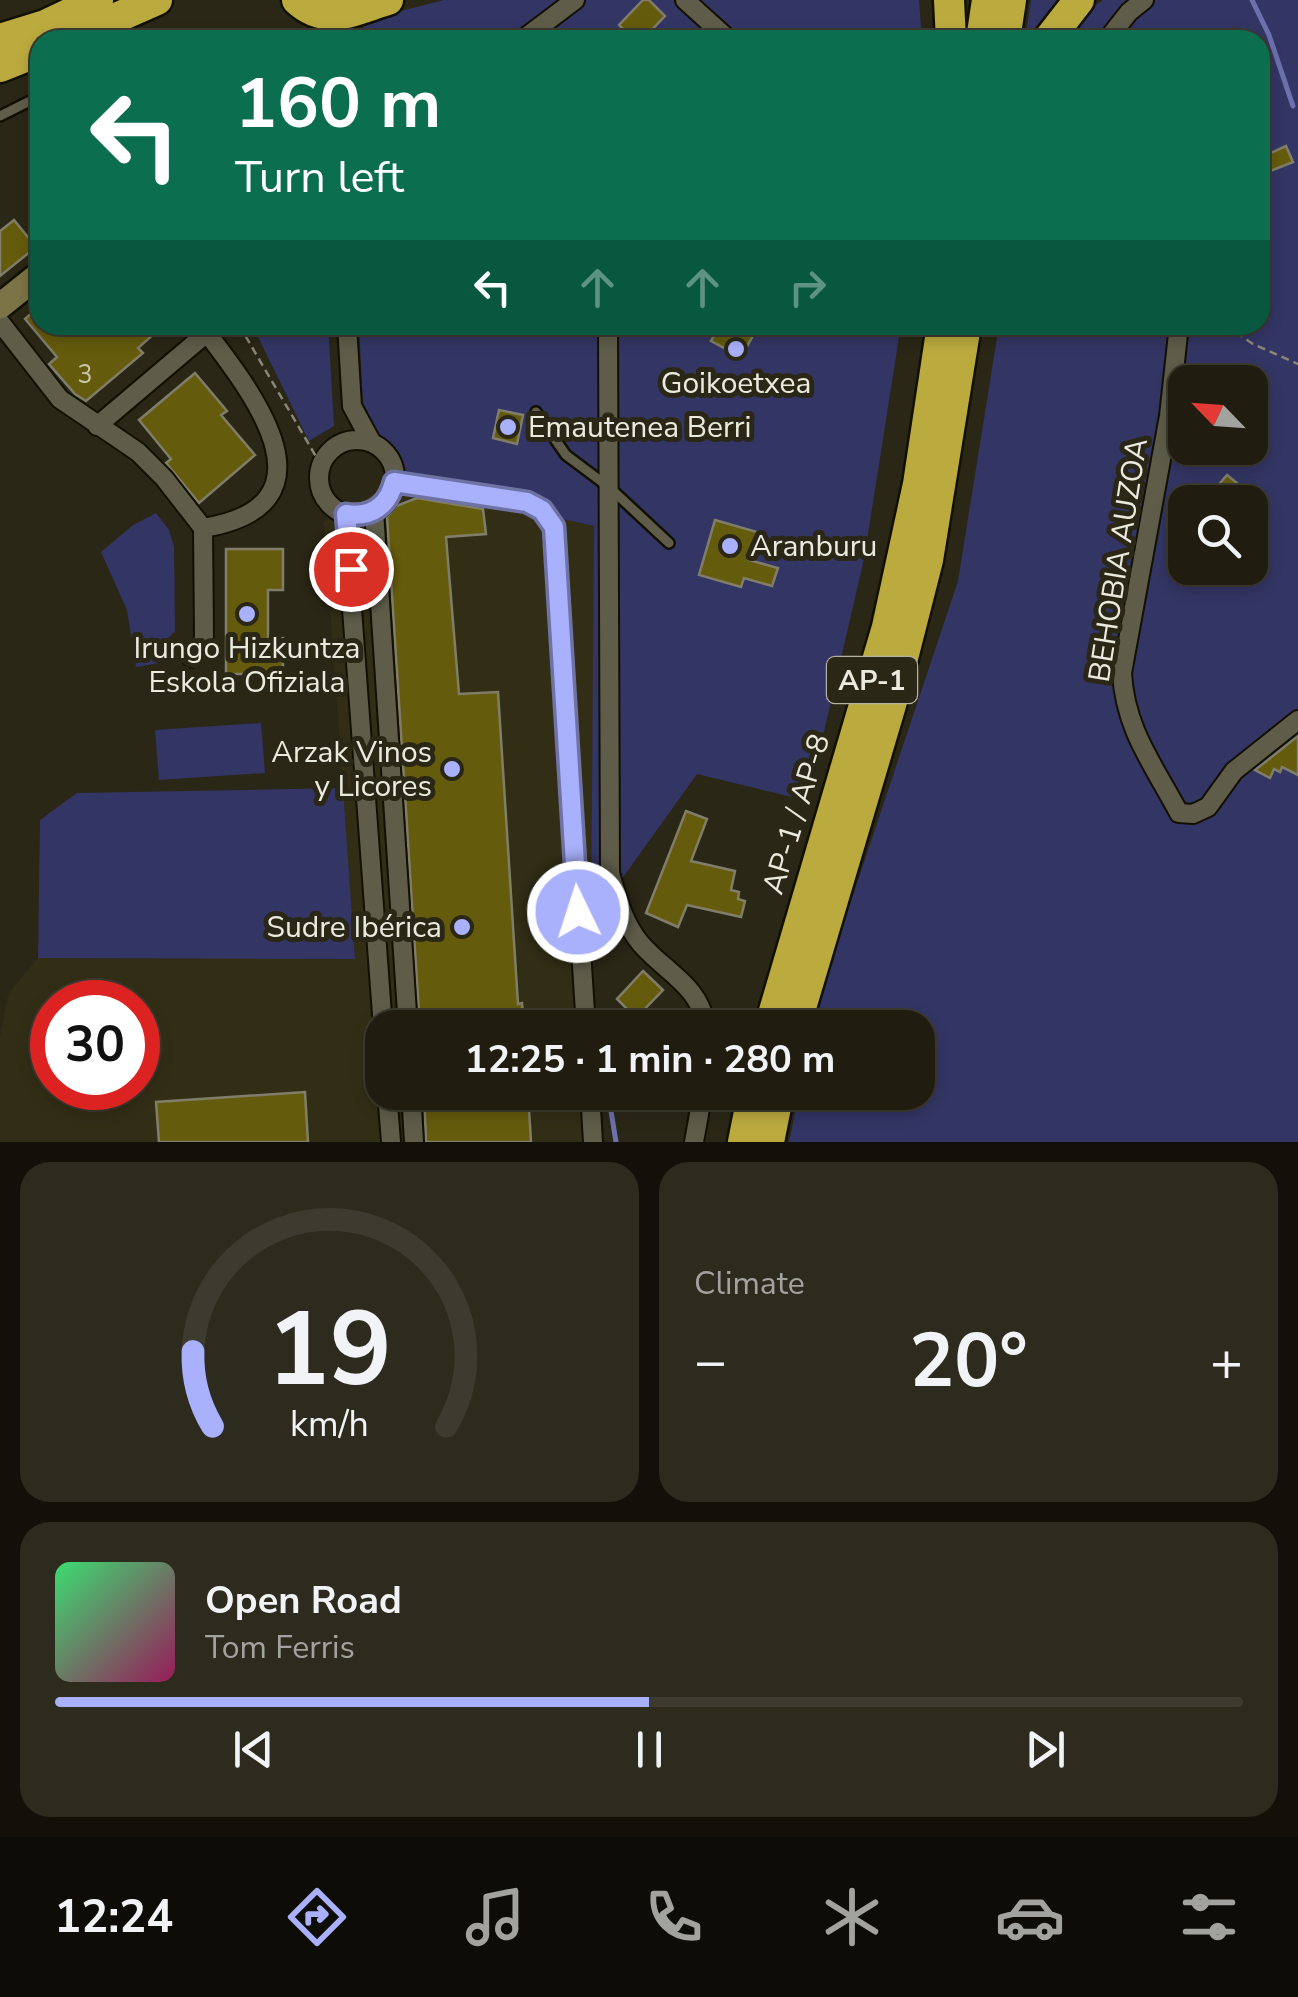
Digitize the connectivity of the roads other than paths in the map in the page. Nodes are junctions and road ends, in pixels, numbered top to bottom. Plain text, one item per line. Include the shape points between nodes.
1 (72, 0) edge
2 (157, 0) edge
3 (297, 0) edge
4 (575, 0) edge
5 (684, 0) edge
6 (949, 0) edge
7 (987, 0) edge
8 (1011, 0) edge
9 (1079, 0) edge
10 (1144, 0) edge
11 (375, 2) edge
12 (110, 7) edge
13 (333, 28) edge
14 (79, 30) edge
15 (535, 30) edge
16 (718, 30) edge
17 (950, 30) edge
18 (982, 30) edge
19 (1006, 30) edge
20 (1056, 30) edge
21 (1115, 30) edge
22 (0, 37) edge
23 (30, 56) edge
24 (0, 67) edge
25 (30, 101) edge
26 (1, 114) edge
27 (30, 282) edge
28 (0, 306) edge
29 (0, 322) edge
30 (205, 335) edge
31 (216, 335) edge
32 (348, 335) edge
33 (608, 335) edge
34 (929, 335) edge
35 (941, 335) edge
36 (965, 335) edge
37 (979, 335) edge
38 (1177, 335) edge
39 (352, 406) junction
40 (536, 412) dead end
41 (930, 412) junction
42 (97, 426) junction
43 (951, 435) junction
44 (372, 443) junction
45 (336, 446) junction
46 (394, 482) junction
47 (610, 488) junction
48 (374, 511) junction
49 (346, 514) junction
50 (203, 528) junction
51 (669, 543) dead end
52 (192, 658) dead end
53 (1298, 720) edge
54 (382, 1010) edge
55 (407, 1010) edge
56 (585, 1010) edge
57 (701, 1010) edge
58 (774, 1010) edge
59 (801, 1010) edge
60 (388, 1110) edge
61 (413, 1110) edge
62 (591, 1110) edge
63 (700, 1110) edge
64 (749, 1110) edge
65 (775, 1110) edge
66 (391, 1142) edge
67 (414, 1142) edge
68 (593, 1142) edge
69 (694, 1142) edge
70 (743, 1142) edge
71 (769, 1142) edge

1 - 22 highway
2 - 12 highway
3 - 13 highway
4 - 15 street
5 - 16 street
6 - 17 highway
7 - 18 highway
8 - 19 highway
9 - 20 highway
10 - 21 street
11 - 13 highway
12 - 14 highway
12 - 22 highway
23 - 24 highway
25 - 26 lane
27 - 28 street
29 - 42 street via 60,399
30 - 42 street
31 - 50 street via 266,417 280,462 276,484 257,510
32 - 39 street
33 - 47 street
34 - 41 highway
35 - 41 highway, AP-1 / AP-8 / AP-1
36 - 43 highway, AP-1 / AP-8 / AP-1
37 - 43 highway
38 - 53 street, BEHOBIA AUZOA via 1169,416 1122,673 1128,716 1179,812 1192,814 1208,807 1234,771
39 - 44 street
39 - 45 street
40 - 47 lane via 566,455
41 - 58 highway, AP-1 / AP-8 / AP-1 via 886,627
42 - 50 street via 138,452
43 - 59 highway, AP-1 / AP-8 / AP-1 via 911,632
44 - 45 street
44 - 46 street via 393,465
45 - 49 street via 321,465 320,488
46 - 48 street
46 - 56 street via 527,502 554,527
47 - 51 lane
47 - 57 street via 610,873 640,943 696,995
48 - 49 street
48 - 55 street
49 - 54 street
50 - 52 street via 204,636
60 - 66 street
61 - 67 street
62 - 68 street
63 - 69 street
64 - 70 highway
65 - 71 highway

